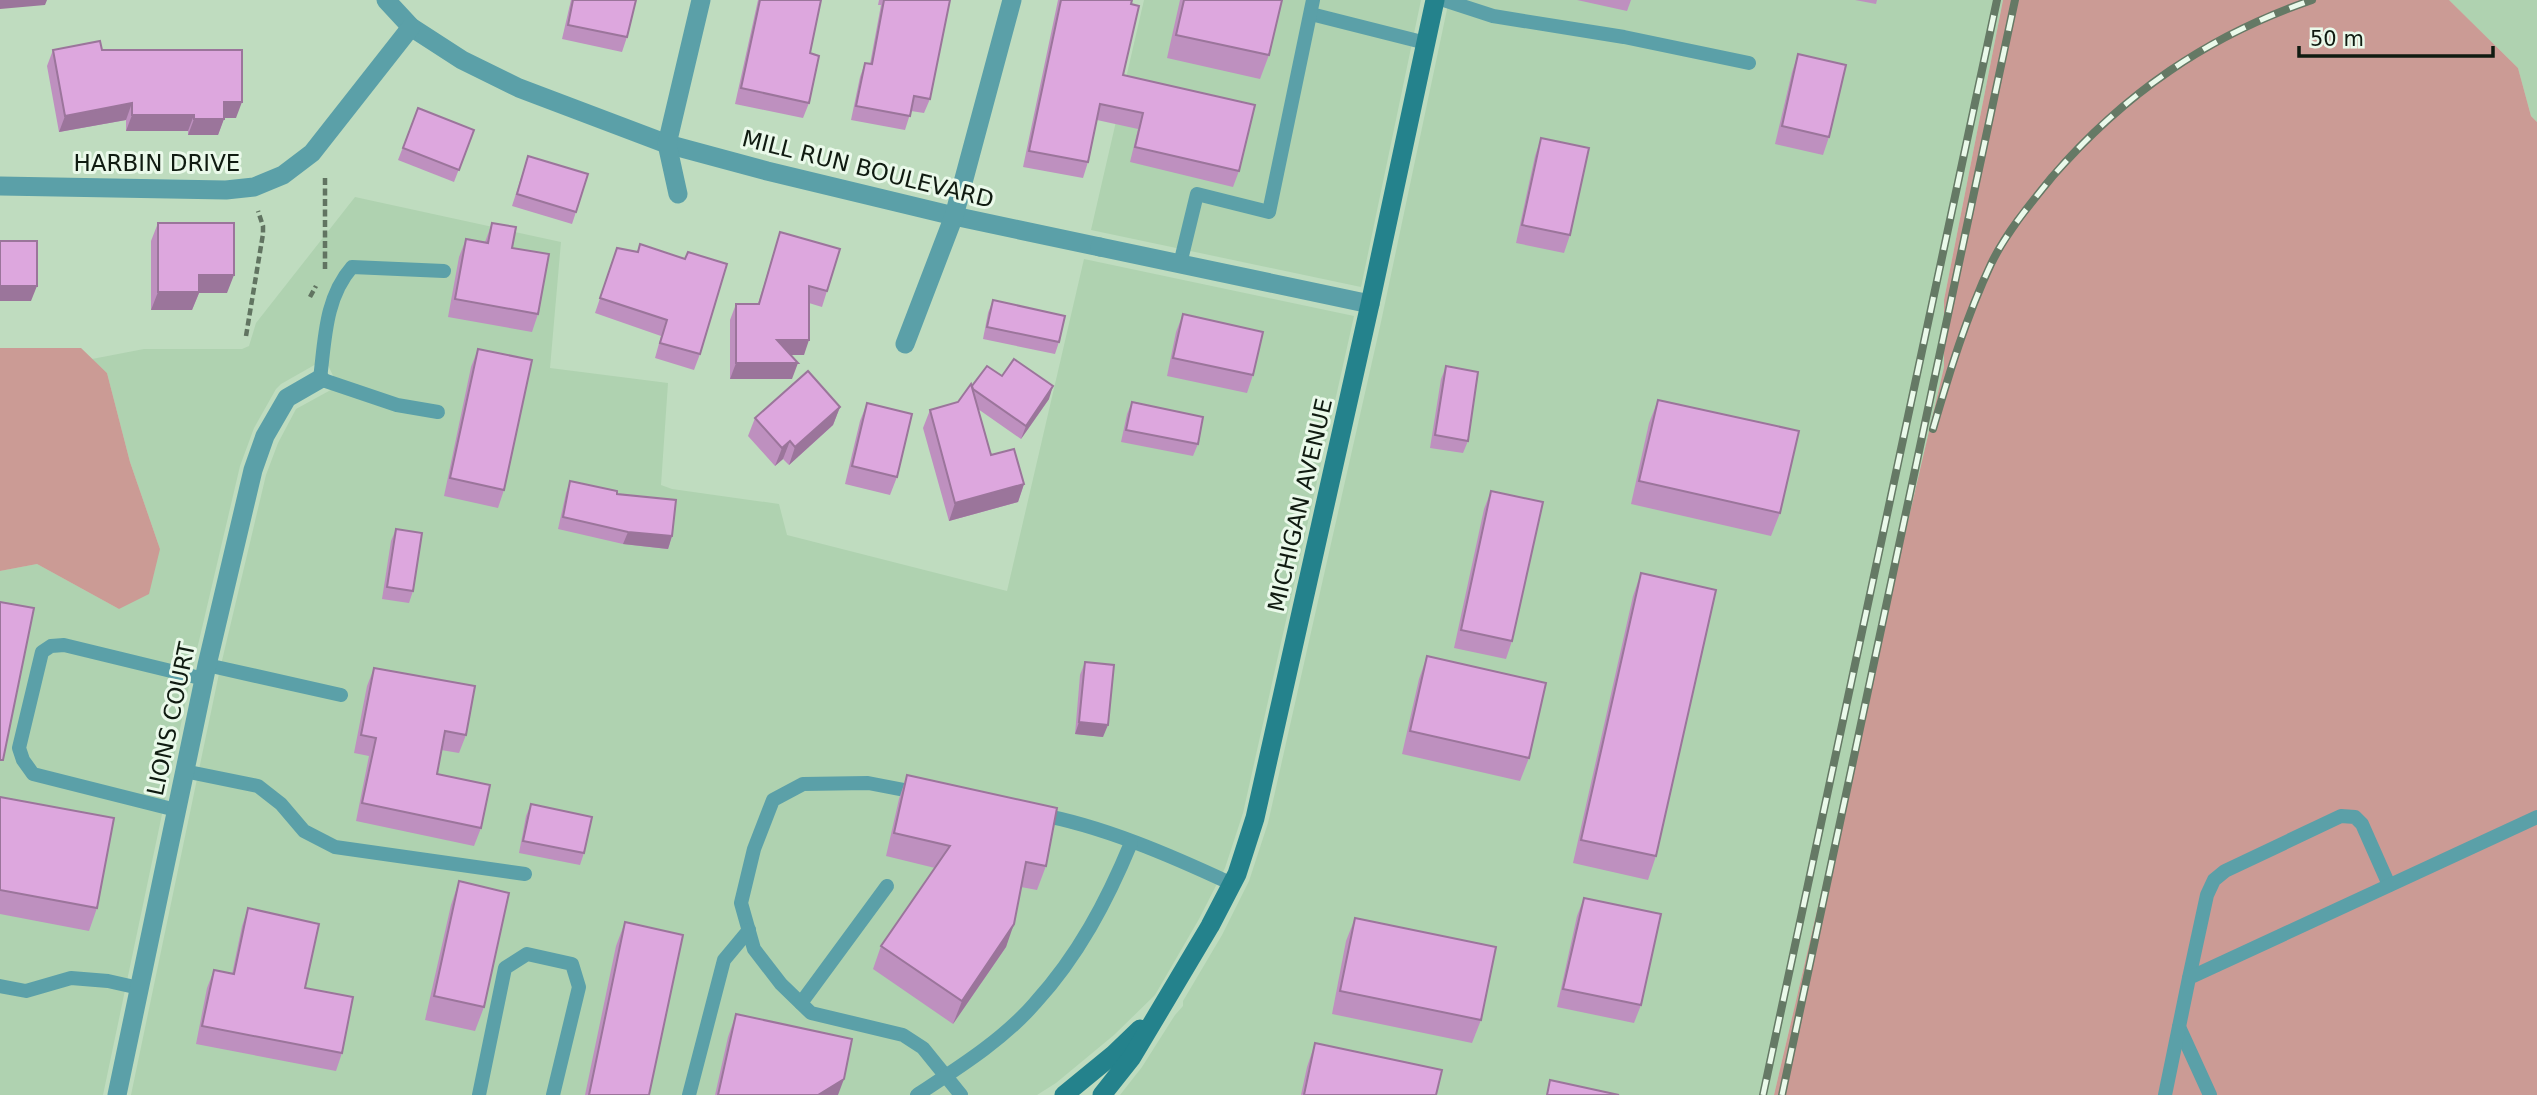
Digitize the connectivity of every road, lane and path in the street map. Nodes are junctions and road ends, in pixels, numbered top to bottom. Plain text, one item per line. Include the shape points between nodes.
1 (386, 0) edge
2 (701, 0) edge
3 (1012, 0) edge
4 (1435, 0) edge
5 (1444, 0) edge
6 (1312, 7) edge
7 (411, 27) junction
8 (1426, 43) junction
9 (1749, 63) dead end
10 (667, 144) junction
11 (325, 175) dead end
12 (0, 186) edge
13 (678, 194) dead end
14 (258, 211) dead end
15 (954, 216) junction
16 (1180, 264) junction
17 (444, 271) dead end
18 (325, 275) dead end
19 (318, 282) dead end
20 (310, 297) dead end
21 (1370, 304) junction
22 (246, 336) dead end
23 (905, 344) dead end
24 (320, 379) junction
25 (438, 412) dead end
26 (205, 672) junction
27 (341, 695) dead end
28 (184, 771) junction
29 (934, 795) edge
30 (176, 810) junction
31 (1028, 812) edge
32 (2537, 817) edge
33 (1131, 843) junction
34 (525, 874) dead end
35 (1232, 884) junction
36 (2389, 885) junction
37 (887, 886) dead end
38 (749, 930) junction
39 (2189, 978) junction
40 (0, 986) edge
41 (139, 988) junction
42 (801, 1003) junction
43 (1165, 1004) junction
44 (2179, 1027) junction
45 (946, 1076) junction
46 (117, 1095) edge
47 (479, 1095) edge
48 (553, 1095) edge
49 (689, 1095) edge
50 (917, 1095) edge
51 (961, 1095) edge
52 (1064, 1095) edge
53 (1102, 1095) edge
54 (2165, 1095) edge
55 (2210, 1095) edge

1 - 7 street, MILL RUN BOULEVARD
2 - 10 street
3 - 15 street
4 - 8 main road, MICHIGAN AVENUE
5 - 9 lane via 1493,16
6 - 8 lane
6 - 16 lane via 1269,212 1198,194
7 - 10 street, MILL RUN BOULEVARD via 462,60 519,88
7 - 12 street, HARBIN DRIVE via 312,153 283,175 254,187
8 - 21 main road, MICHIGAN AVENUE
10 - 13 street
10 - 15 street, MILL RUN BOULEVARD
11 - 18 path
14 - 22 path via 263,234
15 - 16 street, MILL RUN BOULEVARD
15 - 23 street
16 - 21 street, MILL RUN BOULEVARD
17 - 24 lane via 352,267 340,281 329,311
19 - 20 path
21 - 35 main road, MICHIGAN AVENUE via 1255,818
24 - 25 lane via 397,405
24 - 26 street, LIONS COURT via 287,398 265,436
26 - 27 lane
26 - 28 street, LIONS COURT
26 - 30 lane via 51,646 42,652 19,748 33,774
28 - 30 street, LIONS COURT
28 - 34 lane via 258,786 304,831 335,847
29 - 38 lane via 868,783 803,784 773,800 754,849 741,903
30 - 41 street, LIONS COURT
31 - 33 lane via 1068,819
32 - 36 lane
33 - 35 lane
33 - 45 lane via 1092,927 1062,971 1000,1037
35 - 43 main road, MICHIGAN AVENUE
36 - 39 lane
36 - 39 lane via 2362,824 2355,817 2342,816 2214,880
37 - 42 lane
38 - 42 lane via 754,949
38 - 49 lane via 724,960
39 - 44 lane
40 - 41 lane via 26,991 71,978
41 - 46 street, LIONS COURT
42 - 45 lane via 811,1013 904,1035 923,1048
43 - 52 main road, MICHIGAN AVENUE
43 - 53 main road, MICHIGAN AVENUE
44 - 54 lane
44 - 55 lane
45 - 50 lane
45 - 51 lane
47 - 48 lane via 505,968 527,954 572,964 579,987

